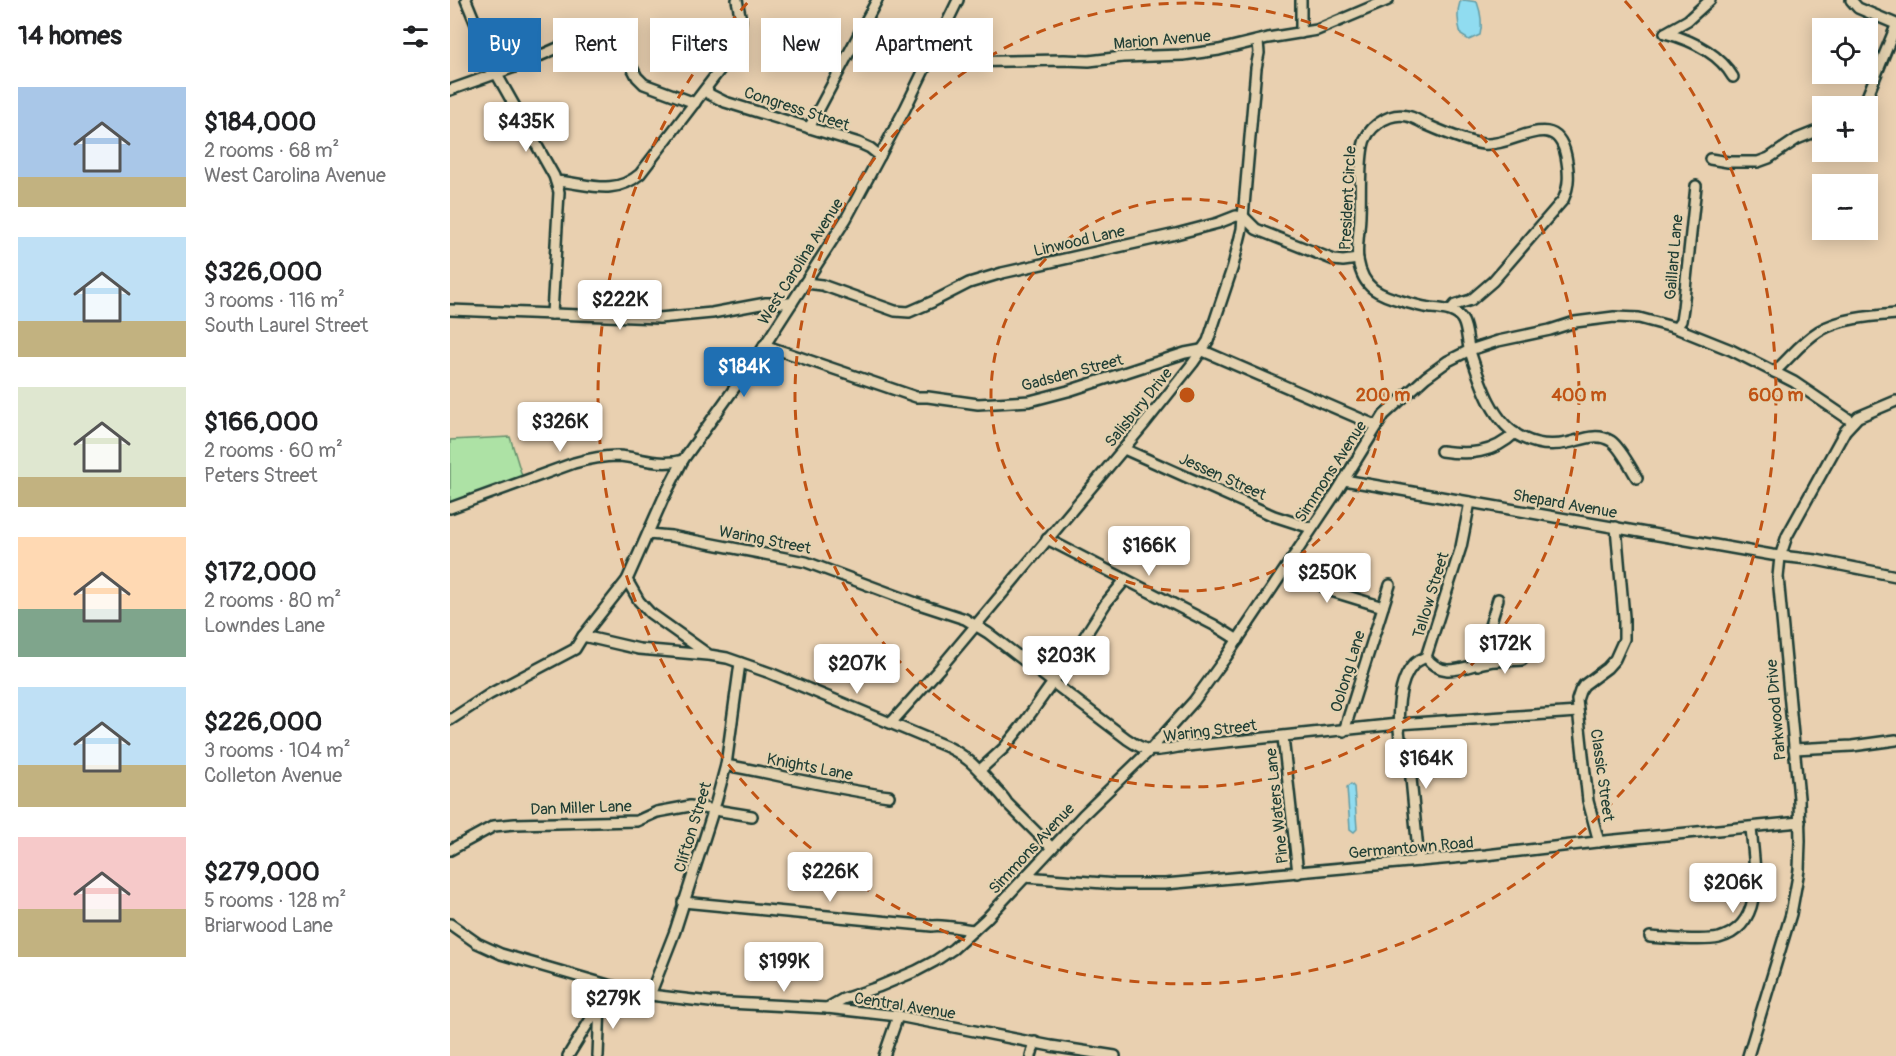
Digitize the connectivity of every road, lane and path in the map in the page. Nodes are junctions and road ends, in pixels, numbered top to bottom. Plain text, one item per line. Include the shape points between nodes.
1 (466, 0) edge
2 (737, 0) edge
3 (877, 0) edge
4 (958, 0) edge
5 (1301, 0) edge
6 (1388, 0) edge
7 (1710, 0) edge
8 (1851, 0) edge
9 (950, 18) edge
10 (1896, 25) edge
11 (1301, 33) junction
12 (1258, 41) junction
13 (993, 61) edge
14 (924, 72) edge
15 (496, 73) junction
16 (1733, 77) dead end
17 (706, 88) junction
18 (450, 90) edge
19 (1867, 96) edge
20 (695, 103) junction
21 (809, 128) junction
22 (1812, 133) edge
23 (880, 156) junction
24 (1710, 159) dead end
25 (556, 181) junction
26 (1696, 186) dead end
27 (1244, 217) junction
28 (1358, 259) junction
29 (806, 283) junction
30 (792, 303) junction
31 (450, 310) edge
32 (1450, 311) junction
33 (552, 314) junction
34 (1896, 314) edge
35 (1676, 328) junction
36 (764, 345) junction
37 (1201, 350) junction
38 (1470, 350) junction
39 (1774, 372) junction
40 (1896, 401) edge
41 (1853, 422) junction
42 (1377, 426) junction
43 (1515, 434) junction
44 (1124, 449) junction
45 (1441, 451) dead end
46 (683, 460) junction
47 (1637, 478) dead end
48 (1344, 480) junction
49 (1470, 502) junction
50 (450, 508) edge
51 (1616, 527) junction
52 (1311, 528) junction
53 (648, 534) junction
54 (1047, 539) junction
55 (1780, 557) junction
56 (1288, 566) junction
57 (1896, 576) edge
58 (627, 580) junction
59 (1125, 580) junction
60 (1390, 585) dead end
61 (1498, 599) dead end
62 (1383, 607) junction
63 (975, 625) junction
64 (583, 636) junction
65 (1238, 640) junction
66 (709, 655) junction
67 (1426, 657) junction
68 (1522, 660) dead end
69 (740, 663) junction
70 (1483, 663) junction
71 (1052, 683) junction
72 (1578, 712) junction
73 (450, 720) edge
74 (891, 723) junction
75 (1398, 724) junction
76 (1344, 731) junction
77 (1283, 736) junction
78 (1896, 740) edge
79 (1794, 750) junction
80 (1149, 751) junction
81 (726, 765) junction
82 (980, 770) junction
83 (889, 796) dead end
84 (713, 811) junction
85 (752, 816) dead end
86 (1800, 822) junction
87 (1751, 828) junction
88 (1599, 842) junction
89 (1052, 848) junction
90 (450, 850) edge
91 (1419, 861) junction
92 (1298, 873) junction
93 (1025, 877) junction
94 (683, 903) junction
95 (450, 924) edge
96 (974, 930) junction
97 (1650, 937) dead end
98 (611, 986) junction
99 (650, 995) junction
100 (600, 1004) junction
101 (828, 1008) junction
102 (898, 1016) junction
103 (1035, 1042) junction
104 (568, 1056) edge
105 (598, 1056) edge
106 (884, 1056) edge
107 (1031, 1056) edge
108 (1115, 1056) edge
109 (1748, 1056) edge

1 - 15 street
2 - 17 street via 740,33
3 - 21 street
4 - 9 street, West Carolina Avenue
5 - 11 street
6 - 11 street, Marion Avenue via 1328,26
7 - 16 street via 1688,20 1665,33 1718,59
8 - 10 street via 1858,8
10 - 19 street
11 - 12 street, Marion Avenue
12 - 13 street, Marion Avenue via 1183,55 1089,62
12 - 27 street, Salisbury Drive
14 - 23 street, West Carolina Avenue
15 - 18 street
15 - 20 street via 569,43 607,34 620,45 644,84
15 - 25 street
17 - 20 street
17 - 21 street, Congress Street via 709,94 725,102
20 - 25 street via 633,180 612,187
21 - 23 street, Congress Street via 865,146
22 - 24 street via 1758,162
23 - 29 street, West Carolina Avenue
25 - 33 street via 560,192
26 - 35 street, Gaillard Lane via 1683,308
27 - 28 street via 1256,229 1325,257
27 - 29 street, Linwood Lane via 1002,273 969,283 909,312
27 - 37 street, Salisbury Drive via 1233,266 1211,333
28 - 32 street, President Circle via 1367,283 1382,295
28 - 32 street, President Circle via 1363,145 1377,124 1406,116 1485,144 1552,132 1564,146 1568,166 1568,187 1563,200 1493,281
29 - 30 street, West Carolina Avenue
30 - 33 street via 659,318
30 - 36 street, West Carolina Avenue
31 - 33 street
32 - 38 street via 1462,320
34 - 39 street via 1871,316 1820,330
35 - 38 street, Simmons Avenue via 1639,318 1601,318
35 - 39 street, Simmons Avenue
36 - 37 street, Gadsden Street via 916,397 988,404 1030,401 1068,392
36 - 46 street, West Carolina Avenue
37 - 42 street
37 - 44 street, Salisbury Drive
38 - 42 street, Simmons Avenue via 1437,368
38 - 43 street via 1496,413
39 - 41 street, Simmons Avenue
40 - 41 street, Parkwood Drive
41 - 55 street, Parkwood Drive via 1787,536
42 - 48 street, Simmons Avenue
43 - 45 street via 1496,448 1461,454
43 - 47 street via 1541,444 1601,437 1612,441
44 - 52 street, Jessen Street via 1274,516
44 - 54 street, Salisbury Drive
46 - 50 street via 664,464 617,456 592,458
46 - 53 street, West Carolina Avenue
48 - 49 street, Shepard Avenue
48 - 52 street, Simmons Avenue
49 - 51 street, Shepard Avenue
49 - 67 street, Tallow Street via 1461,547
51 - 55 street, Shepard Avenue
51 - 72 street via 1624,639 1615,659 1580,691
52 - 56 street, Simmons Avenue
53 - 58 street, West Carolina Avenue
53 - 63 street, Waring Street via 807,561
54 - 59 street
54 - 63 street, Salisbury Drive
55 - 57 street, Shepard Avenue
55 - 79 street, Parkwood Drive via 1778,577
56 - 62 street via 1330,591
56 - 65 street, Simmons Avenue
58 - 64 street, West Carolina Avenue
58 - 66 street via 650,614
59 - 65 street
59 - 71 street
60 - 62 street, Oolong Lane
61 - 70 street
62 - 76 street, Oolong Lane
63 - 71 street, Waring Street
63 - 74 street, Salisbury Drive
64 - 66 street via 639,649
64 - 73 street, West Carolina Avenue via 575,649
65 - 80 street, Simmons Avenue via 1194,701
66 - 69 street
67 - 70 street via 1432,664 1450,670
67 - 75 street, Tallow Street via 1415,662 1407,674
68 - 70 street
69 - 74 street
69 - 81 street, Clifton Street
71 - 80 street, Waring Street via 1127,740
71 - 82 street via 1013,737
72 - 75 street, Waring Street
72 - 88 street, Classic Street via 1588,801
74 - 82 street via 952,749
75 - 76 street, Waring Street
75 - 91 street via 1400,739 1408,747
76 - 77 street, Waring Street
77 - 80 street, Waring Street
77 - 92 street, Pine Waters Lane
78 - 79 street
79 - 86 street, Parkwood Drive
80 - 89 street, Simmons Avenue
81 - 83 street, Knights Lane
81 - 84 street, Clifton Street
82 - 89 street
84 - 85 street, Dan Miller Lane
84 - 90 street, Dan Miller Lane via 690,806 657,812 637,821 494,826
84 - 94 street, Clifton Street
86 - 87 street, Germantown Road
86 - 109 street, Parkwood Drive via 1795,900
87 - 88 street, Germantown Road
87 - 97 street via 1755,889 1751,909 1741,925 1721,938
88 - 91 street, Germantown Road
89 - 93 street, Simmons Avenue
91 - 92 street, Germantown Road
92 - 93 street, Germantown Road via 1148,885
93 - 96 street, Simmons Avenue
94 - 96 street
94 - 99 street, Clifton Street
95 - 98 street, Central Avenue via 489,950
96 - 101 street, Simmons Avenue via 935,961
98 - 99 street, Central Avenue
98 - 100 street
99 - 101 street, Central Avenue
100 - 104 street
100 - 105 street
101 - 102 street, Central Avenue
102 - 103 street, Central Avenue
102 - 106 street
103 - 107 street
103 - 108 street, Central Avenue

